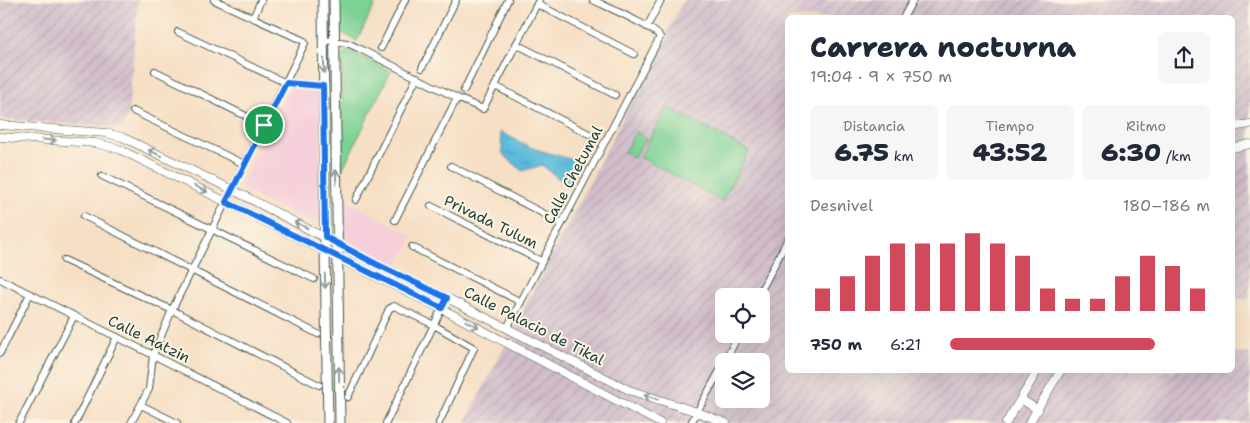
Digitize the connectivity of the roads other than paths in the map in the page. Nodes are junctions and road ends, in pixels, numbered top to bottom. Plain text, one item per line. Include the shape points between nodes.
1 (214, 0) edge
2 (261, 0) edge
3 (323, 0) edge
4 (334, 0) edge
5 (405, 0) edge
6 (456, 0) edge
7 (508, 0) edge
8 (593, 0) edge
9 (661, 0) edge
10 (913, 0) edge
11 (538, 2) edge
12 (606, 3) edge
13 (905, 15) edge
14 (253, 18) junction
15 (647, 28) junction
16 (178, 32) dead end
17 (324, 40) junction
18 (335, 41) junction
19 (516, 44) junction
20 (381, 48) dead end
21 (634, 54) dead end
22 (422, 68) dead end
23 (155, 71) dead end
24 (417, 77) junction
25 (286, 83) junction
26 (323, 86) junction
27 (496, 86) junction
28 (464, 90) dead end
29 (615, 95) dead end
30 (457, 98) junction
31 (133, 111) dead end
32 (1250, 124) edge
33 (0, 125) edge
34 (264, 125) junction
35 (1235, 126) edge
36 (113, 134) junction
37 (589, 134) dead end
38 (0, 136) edge
39 (1250, 144) edge
40 (108, 146) junction
41 (1235, 147) edge
42 (244, 164) junction
43 (451, 166) dead end
44 (102, 176) dead end
45 (233, 190) junction
46 (356, 200) dead end
47 (226, 202) junction
48 (431, 206) dead end
49 (84, 216) dead end
50 (395, 220) dead end
51 (562, 223) junction
52 (212, 229) junction
53 (325, 237) junction
54 (338, 244) junction
55 (785, 245) edge
56 (412, 247) dead end
57 (325, 251) junction
58 (337, 258) junction
59 (64, 260) dead end
60 (541, 261) junction
61 (192, 272) junction
62 (0, 279) edge
63 (314, 279) dead end
64 (762, 288) edge
65 (30, 294) junction
66 (447, 298) junction
67 (521, 302) junction
68 (442, 308) junction
69 (172, 310) junction
70 (74, 316) junction
71 (434, 325) junction
72 (507, 328) junction
73 (318, 334) dead end
74 (117, 337) junction
75 (0, 353) edge
76 (153, 355) junction
77 (1036, 373) edge
78 (1059, 373) edge
79 (715, 379) edge
80 (319, 385) dead end
81 (348, 397) dead end
82 (1021, 399) junction
83 (141, 405) junction
84 (1038, 410) junction
85 (697, 412) junction
86 (284, 422) edge
87 (19, 423) edge
88 (75, 423) edge
89 (131, 423) edge
90 (177, 423) edge
91 (328, 423) edge
92 (340, 423) edge
93 (386, 423) edge
94 (439, 423) edge
95 (660, 423) edge
96 (691, 423) edge
97 (726, 423) edge
98 (1006, 423) edge
99 (1029, 423) edge

1 - 14 street
2 - 14 street
3 - 17 main road
4 - 18 main road
5 - 20 street
6 - 22 street
7 - 28 street
8 - 12 street
9 - 15 street
10 - 13 street
11 - 19 street
11 - 21 street
12 - 15 street
14 - 25 street via 305,42
15 - 51 street, Calle Chetumal via 658,34 659,39
16 - 25 street
17 - 18 street
17 -> 26 main road
18 - 24 street via 356,47
54 -> 18 main road
19 - 27 street
19 - 29 street
23 - 34 street
24 - 30 street
24 - 46 street
25 - 26 street
25 - 34 street
26 - 53 main road
27 - 30 street via 485,107 479,108
27 - 37 street
30 - 50 street
31 - 42 street
32 - 35 street
33 - 36 street, Calle Palacio de Tikal
34 - 42 street
36 - 40 street
45 -> 36 street, Calle Palacio de Tikal
38 -> 40 street, Calle Palacio de Tikal
39 - 41 street
40 -> 47 street, Calle Palacio de Tikal
42 - 45 street
43 - 51 street
44 - 52 street
45 - 47 street
53 -> 45 street, Calle Palacio de Tikal
47 - 52 street
47 - 57 street, Calle Palacio de Tikal
48 - 60 street, Privada Tulum
49 - 61 street
51 - 60 street, Calle Chetumal
52 - 61 street
52 - 63 street
53 - 54 street, Calle Palacio de Tikal
53 - 57 main road
54 - 58 main road
54 - 66 street, Calle Palacio de Tikal
55 - 64 street
56 - 67 street
57 - 58 street, Calle Palacio de Tikal
57 -> 91 main road
58 - 68 street, Calle Palacio de Tikal
92 -> 58 main road
59 - 69 street
60 - 67 street, Calle Chetumal
61 - 69 street
61 - 73 street
62 - 65 street, Calle Aatzin
65 - 70 street, Calle Aatzin
65 - 75 street
66 - 68 street
66 - 72 street, Calle Palacio de Tikal
67 - 72 street, Calle Chetumal
68 - 71 street
68 -> 95 street, Calle Palacio de Tikal
69 - 76 street
69 - 80 street
70 - 74 street, Calle Aatzin
70 - 87 street
71 - 81 street via 394,306 389,309
71 - 93 street
71 - 94 street via 473,346 474,350
85 -> 72 street, Calle Palacio de Tikal via 629,390
74 - 76 street, Calle Aatzin
74 - 88 street
76 - 83 street via 151,384
76 - 86 street, Calle Aatzin
77 - 82 street
78 - 84 street
79 - 85 street
82 - 84 street
82 - 98 street
83 - 89 street
83 - 90 street
84 - 99 street
85 - 96 street
85 - 97 street, Calle Palacio de Tikal

